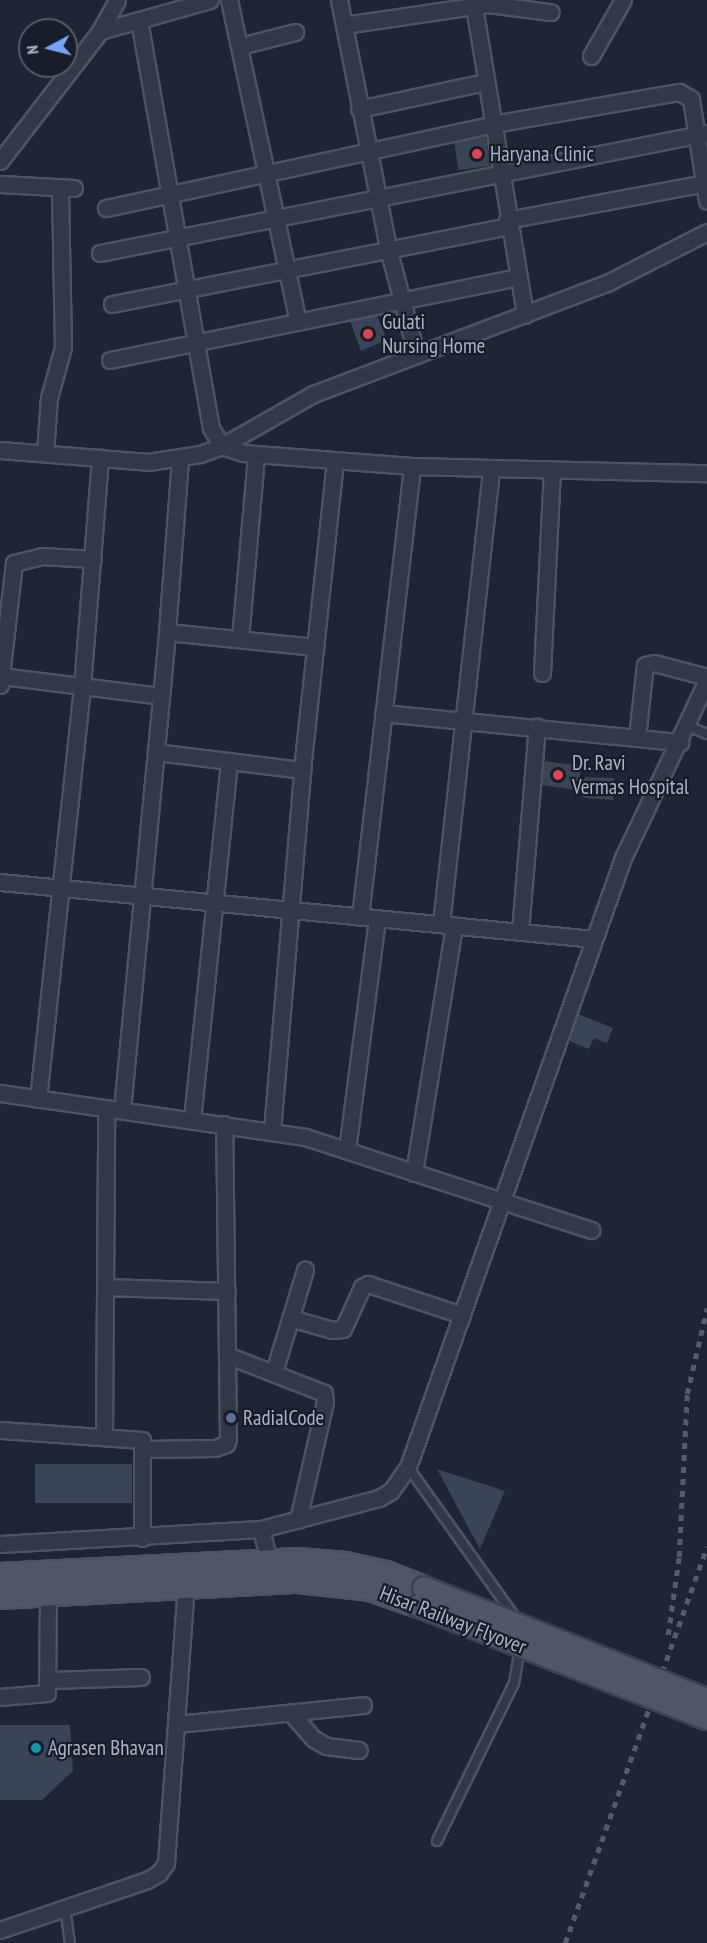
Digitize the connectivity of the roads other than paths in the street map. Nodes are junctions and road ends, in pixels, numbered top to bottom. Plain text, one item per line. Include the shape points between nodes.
1 (117, 0) edge
2 (210, 0) edge
3 (230, 0) edge
4 (339, 0) edge
5 (623, 0) edge
6 (473, 3) edge
7 (413, 7) edge
8 (550, 12) dead end
9 (140, 20) junction
10 (344, 24) junction
11 (100, 31) junction
12 (295, 32) dead end
13 (240, 46) junction
14 (591, 56) dead end
15 (485, 82) junction
16 (360, 109) junction
17 (493, 124) junction
18 (702, 134) edge
19 (367, 151) junction
20 (0, 161) edge
21 (500, 171) junction
22 (268, 172) junction
23 (705, 183) junction
24 (0, 184) edge
25 (170, 192) junction
26 (377, 196) junction
27 (707, 201) edge
28 (106, 208) dead end
29 (277, 218) junction
30 (507, 223) junction
31 (707, 232) edge
32 (178, 240) junction
33 (388, 248) junction
34 (100, 253) dead end
35 (288, 270) junction
36 (519, 277) junction
37 (188, 292) junction
38 (399, 301) junction
39 (112, 304) dead end
40 (525, 315) junction
41 (298, 321) junction
42 (196, 342) junction
43 (416, 352) junction
44 (110, 360) dead end
45 (222, 446) junction
46 (0, 450) edge
47 (45, 452) junction
48 (256, 455) junction
49 (100, 458) junction
50 (180, 458) junction
51 (335, 461) junction
52 (412, 466) junction
53 (490, 470) junction
54 (552, 471) junction
55 (707, 473) edge
56 (93, 558) junction
57 (167, 632) junction
58 (240, 639) junction
59 (315, 647) junction
60 (542, 673) dead end
61 (707, 679) edge
62 (1, 681) edge
63 (82, 687) junction
64 (161, 696) junction
65 (383, 713) junction
66 (463, 720) junction
67 (688, 726) junction
68 (537, 727) junction
69 (707, 734) edge
70 (637, 737) junction
71 (681, 742) junction
72 (156, 752) junction
73 (229, 761) junction
74 (302, 770) junction
75 (0, 882) edge
76 (61, 888) junction
77 (142, 896) junction
78 (215, 904) junction
79 (292, 910) junction
80 (360, 917) junction
81 (377, 918) junction
82 (448, 925) junction
83 (520, 932) junction
84 (594, 939) junction
85 (0, 1093) edge
86 (39, 1099) junction
87 (106, 1108) junction
88 (122, 1110) junction
89 (192, 1120) junction
90 (224, 1124) junction
91 (272, 1131) junction
92 (346, 1150) junction
93 (414, 1173) junction
94 (501, 1200) junction
95 (591, 1230) dead end
96 (305, 1270) dead end
97 (105, 1287) junction
98 (227, 1291) junction
99 (462, 1315) junction
100 (290, 1318) junction
101 (229, 1356) junction
102 (274, 1372) junction
103 (0, 1430) edge
104 (104, 1435) junction
105 (144, 1449) junction
106 (408, 1467) junction
107 (298, 1520) junction
108 (261, 1528) junction
109 (142, 1538) junction
110 (0, 1544) edge
111 (269, 1562) junction
112 (0, 1575) edge
113 (186, 1585) junction
114 (48, 1594) junction
115 (0, 1597) edge
116 (422, 1597) junction
117 (141, 1677) dead end
118 (50, 1680) junction
119 (0, 1697) edge
120 (707, 1700) edge
121 (363, 1705) dead end
122 (291, 1713) junction
123 (707, 1718) edge
124 (177, 1724) junction
125 (359, 1750) dead end
126 (437, 1841) dead end
127 (65, 1908) junction
128 (0, 1930) edge
129 (70, 1943) edge

1 - 11 street
2 - 9 street
3 - 13 street
4 - 10 street
5 - 14 street
6 - 7 street
6 - 8 street
6 - 15 street
7 - 10 street
9 - 11 street
9 - 25 street
10 - 16 street
11 - 20 street
12 - 13 street
13 - 22 street
15 - 16 street
15 - 17 street
16 - 19 street
17 - 18 street via 684,92 691,99
17 - 19 street
17 - 21 street
18 - 21 street
18 - 23 street
19 - 22 street
19 - 26 street
21 - 26 street
21 - 30 street
22 - 25 street
22 - 29 street
23 - 27 street
23 - 30 street
24 - 47 street via 67,188 63,347 49,398
25 - 28 street
25 - 32 street
26 - 29 street
26 - 33 street
29 - 32 street
29 - 35 street
30 - 33 street
30 - 36 street
31 - 40 street via 607,282
32 - 34 street
32 - 37 street
33 - 35 street
33 - 38 street
35 - 37 street
35 - 41 street
36 - 38 street
36 - 40 street
37 - 39 street
37 - 42 street
38 - 41 street
38 - 43 street
40 - 43 street
41 - 42 street
42 - 44 street
42 - 45 street via 211,428
43 - 45 street via 313,394
45 - 48 street
45 - 50 street
46 - 47 street
47 - 49 street
48 - 51 street
48 - 58 street
49 - 50 street via 148,462
49 - 56 street
50 - 57 street
51 - 52 street
51 - 59 street
52 - 53 street
52 - 65 street
53 - 54 street
53 - 66 street
54 - 55 street
54 - 60 street
56 - 62 street via 42,555 16,560
56 - 63 street
57 - 58 street
57 - 64 street
58 - 59 street
59 - 74 street
61 - 67 street
61 - 70 street via 654,663 645,665
62 - 63 street
63 - 64 street
63 - 76 street
64 - 72 street
65 - 66 street
65 - 80 street
66 - 68 street
66 - 82 street
67 - 69 lane
67 - 71 street
68 - 70 street
68 - 83 street
70 - 71 street
71 - 84 street via 623,858
72 - 73 street
72 - 77 street
73 - 74 street
73 - 78 street
74 - 79 street
75 - 76 street
76 - 77 street
76 - 86 street
77 - 78 street
77 - 88 street
78 - 79 street
78 - 89 street
79 - 80 street
79 - 91 street
80 - 81 street
81 - 82 street
81 - 92 street
82 - 83 street
82 - 93 street
83 - 84 street
84 - 94 street
85 - 86 street
86 - 87 street
87 - 88 street
87 - 97 street
88 - 89 street
89 - 90 street
90 - 91 street
90 - 98 street
91 - 92 street
92 - 93 street
93 - 94 street
94 - 95 street
94 - 99 street
96 - 100 street
97 - 98 street
97 - 104 street
98 - 101 street
99 - 100 street via 368,1284 362,1287 343,1329 332,1330
99 - 106 street
100 - 102 street
101 - 102 street
101 - 105 street via 226,1444 215,1449
102 - 107 street via 320,1388 326,1397
103 - 104 street
104 - 105 street via 139,1437
105 - 109 street
106 - 107 street via 391,1491 379,1498
106 - 126 lane via 504,1600 516,1619 520,1636 514,1683
107 - 108 street
108 - 109 street
108 - 111 street
109 - 110 street
111 - 112 main road, Hisar Railway Flyover
111 - 116 main road, Hisar Railway Flyover via 345,1564 386,1572
113 - 114 main road, Hisar Railway Flyover
113 - 116 main road, Hisar Railway Flyover via 298,1581
113 - 124 street
114 - 115 main road, Hisar Railway Flyover
114 - 118 street
116 - 120 main road, Hisar Railway Flyover, bridge
116 - 123 main road, Hisar Railway Flyover, bridge
117 - 118 street
118 - 119 street via 43,1696
121 - 122 street
122 - 124 street
122 - 125 street via 314,1739 326,1746
124 - 127 street via 166,1863 147,1880
127 - 128 street
127 - 129 lane

